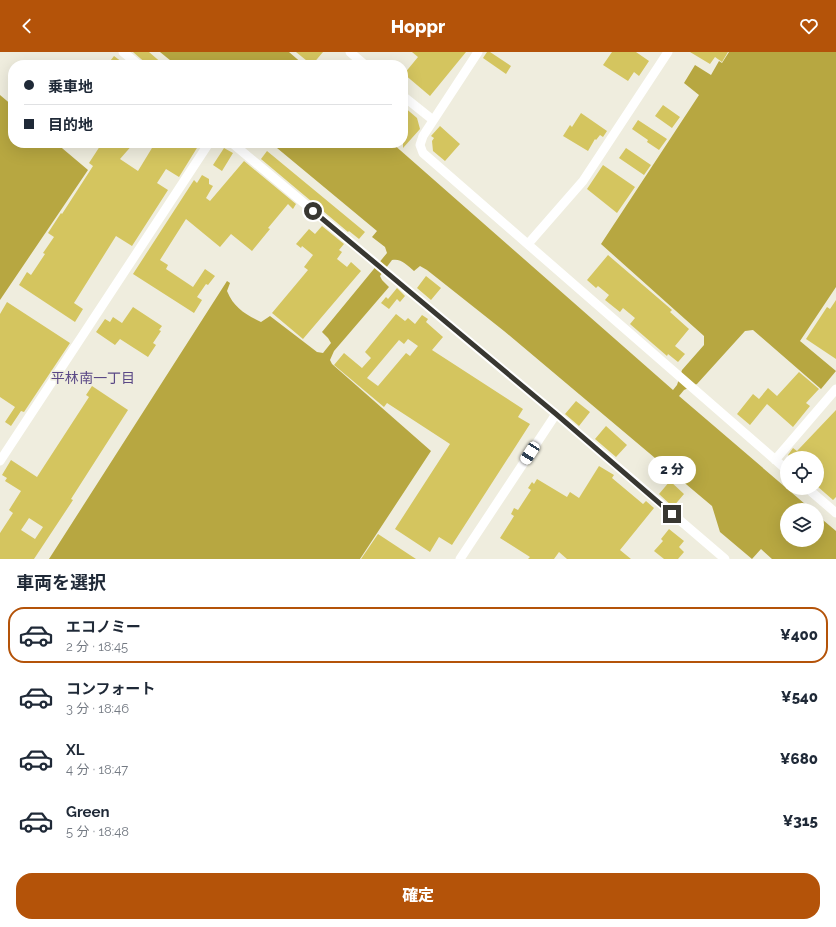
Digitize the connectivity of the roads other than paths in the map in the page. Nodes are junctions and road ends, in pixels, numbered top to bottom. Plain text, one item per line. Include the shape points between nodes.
1 (123, 52) edge
2 (350, 52) edge
3 (478, 52) edge
4 (666, 53) edge
5 (133, 60) edge
6 (360, 60) edge
7 (408, 100) edge
8 (433, 120) junction
9 (206, 148) edge
10 (238, 148) edge
11 (528, 244) junction
12 (836, 389) edge
13 (556, 414) junction
14 (775, 460) junction
15 (0, 461) edge
16 (780, 464) edge
17 (815, 495) edge
18 (836, 513) edge
19 (460, 559) edge
20 (725, 559) edge

1 - 5 street
2 - 6 street
3 - 8 street
4 - 11 street via 583,181
7 - 8 street
8 - 11 street via 421,140 423,153
9 - 15 street
10 - 13 street
11 - 14 street
12 - 14 street
13 - 19 street
13 - 20 street
14 - 16 street
17 - 18 street

